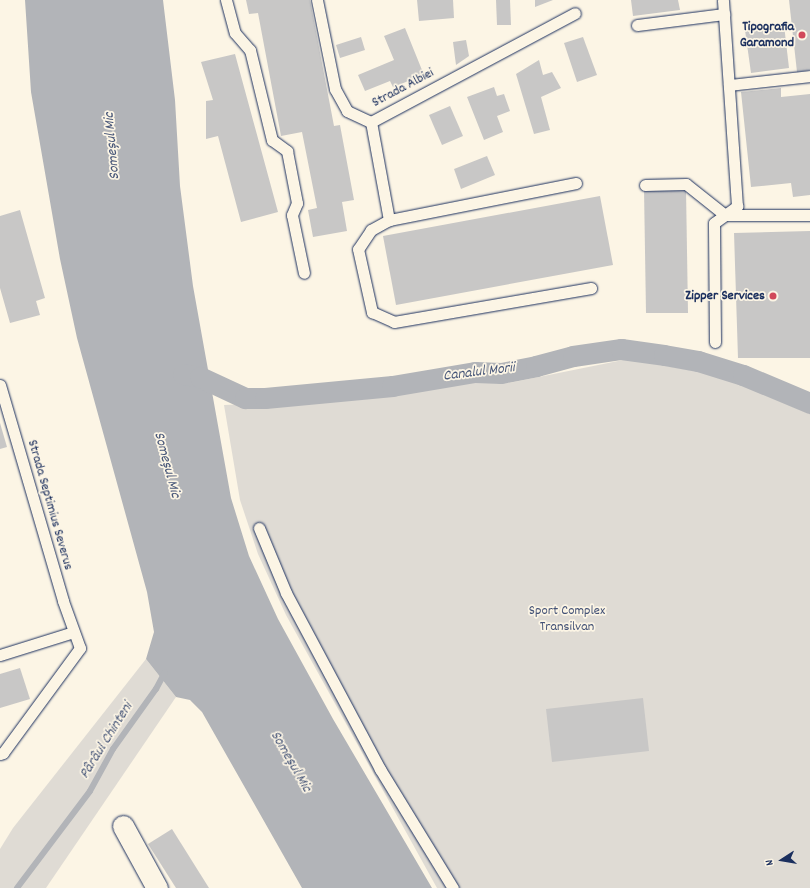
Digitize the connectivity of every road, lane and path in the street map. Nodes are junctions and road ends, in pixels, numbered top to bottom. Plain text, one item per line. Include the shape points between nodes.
1 (226, 0) edge
2 (317, 0) edge
3 (724, 0) edge
4 (575, 13) dead end
5 (724, 14) junction
6 (636, 25) dead end
7 (810, 76) edge
8 (729, 85) junction
9 (372, 122) junction
10 (576, 183) dead end
11 (645, 185) dead end
12 (725, 215) junction
13 (810, 215) edge
14 (389, 220) junction
15 (304, 273) dead end
16 (591, 288) dead end
17 (715, 342) dead end
18 (0, 385) edge
19 (259, 528) dead end
20 (74, 632) junction
21 (0, 655) edge
22 (0, 754) edge
23 (124, 826) dead end
24 (157, 888) edge
25 (453, 888) edge

1 - 15 lane via 235,33 250,50 272,140 287,151 297,203 292,215
2 - 9 lane, Strada Albiei via 335,89 347,111
3 - 5 lane
4 - 9 lane, Strada Albiei
5 - 6 lane
5 - 8 lane
7 - 8 lane
8 - 12 lane via 737,206
9 - 14 lane
10 - 14 lane
11 - 12 lane via 686,184
12 - 13 lane
12 - 17 lane via 714,223
14 - 16 lane via 371,230 358,249 372,312 394,322
18 - 20 lane, Strada Septimius Severus
19 - 25 lane via 286,592 380,770
20 - 21 lane
20 - 22 lane, Strada Septimius Severus via 80,648
23 - 24 street

